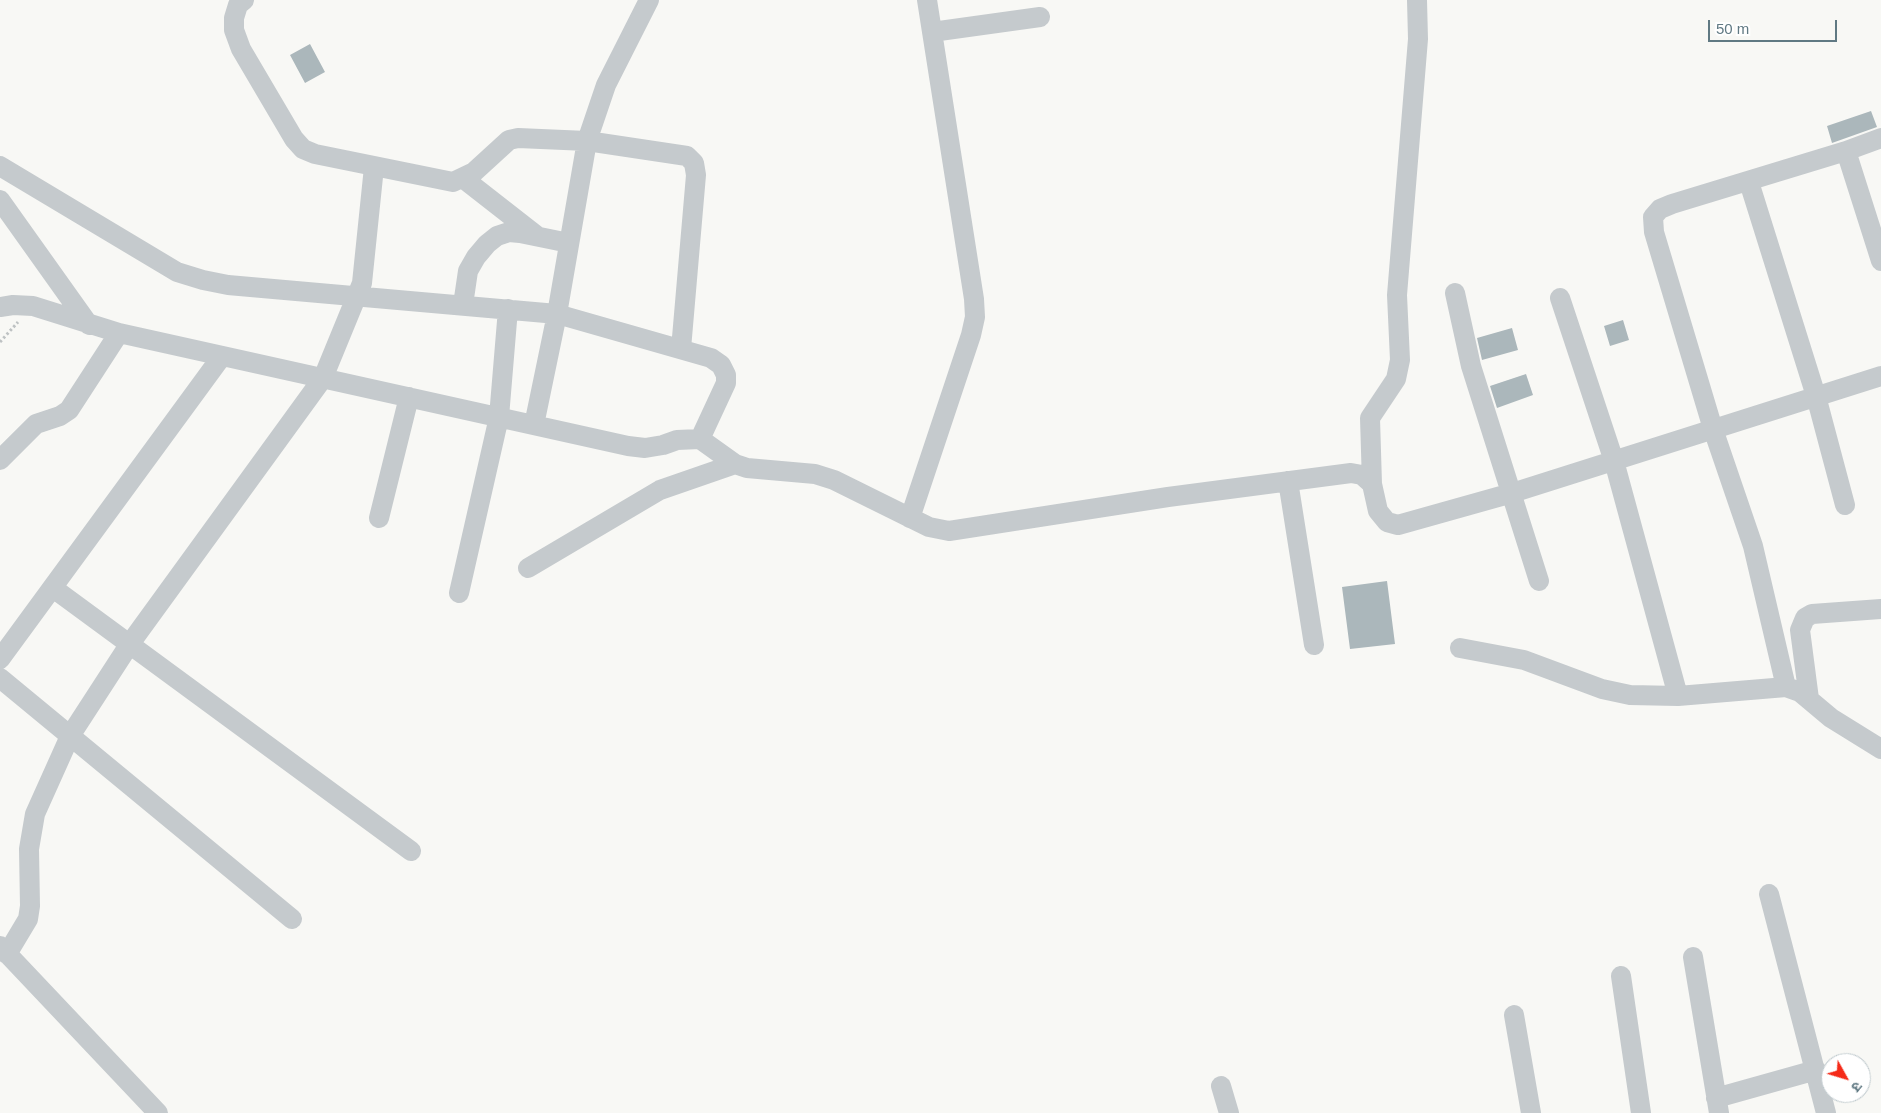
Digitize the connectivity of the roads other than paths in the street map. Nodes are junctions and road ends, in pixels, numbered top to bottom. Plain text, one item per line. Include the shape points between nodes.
1 (244, 0) edge
2 (649, 0) edge
3 (927, 0) edge
4 (1417, 0) edge
5 (1040, 17) dead end
6 (932, 32) junction
7 (1881, 138) edge
8 (587, 141) junction
9 (1846, 151) junction
10 (0, 166) edge
11 (374, 167) junction
12 (464, 179) junction
13 (1749, 182) junction
14 (0, 200) edge
15 (538, 237) junction
16 (569, 243) junction
17 (1881, 261) edge
18 (1455, 293) dead end
19 (358, 296) junction
20 (1560, 298) dead end
21 (463, 305) junction
22 (0, 307) edge
23 (508, 309) junction
24 (557, 314) junction
25 (89, 325) junction
26 (119, 333) junction
27 (681, 349) junction
28 (222, 356) junction
29 (1881, 376) edge
30 (323, 378) junction
31 (1816, 396) junction
32 (409, 397) junction
33 (499, 417) junction
34 (534, 426) junction
35 (1713, 429) junction
36 (704, 442) junction
37 (0, 460) edge
38 (730, 460) junction
39 (1614, 461) junction
40 (1288, 481) junction
41 (1372, 484) junction
42 (1512, 493) junction
43 (1845, 504) dead end
44 (379, 518) dead end
45 (910, 518) junction
46 (528, 568) dead end
47 (1538, 581) dead end
48 (53, 588) junction
49 (459, 593) dead end
50 (1881, 609) edge
51 (130, 645) junction
52 (1314, 645) dead end
53 (1460, 648) dead end
54 (0, 659) edge
55 (0, 678) edge
56 (1786, 687) junction
57 (1678, 696) junction
58 (1809, 699) junction
59 (70, 736) junction
60 (1881, 749) edge
61 (411, 850) dead end
62 (1769, 894) dead end
63 (292, 919) dead end
64 (3, 950) edge
65 (1692, 957) dead end
66 (1621, 976) dead end
67 (1514, 1015) dead end
68 (1816, 1070) junction
69 (1221, 1086) dead end
70 (1718, 1106) edge
71 (158, 1113) edge
72 (1229, 1113) edge
73 (1531, 1113) edge
74 (1641, 1113) edge
75 (1826, 1113) edge

1 - 11 street via 238,5 234,30 241,49 294,139 314,154
2 - 8 street via 606,85
3 - 6 street
4 - 41 street via 1418,39 1398,295 1400,360 1396,378 1370,418
5 - 6 street
6 - 45 street via 975,317
7 - 9 street
8 - 12 street via 509,140
8 - 16 street
8 - 27 street via 676,153 687,156 694,164 696,175
9 - 13 street
9 - 17 street
10 - 19 street via 177,272 228,285
11 - 12 street via 452,182
11 - 19 street
12 - 15 street
13 - 31 street
13 - 35 street via 1672,204 1660,209 1653,217 1654,232
14 - 25 street
15 - 16 street
15 - 21 street via 509,232 487,244 468,271
16 - 24 street
18 - 42 street via 1471,366
19 - 21 street
19 - 30 street
20 - 39 street
21 - 23 street
22 - 25 street via 33,306
23 - 24 street
23 - 33 street
24 - 27 street
24 - 34 street
25 - 26 street
26 - 28 street
26 - 37 street via 69,410 36,424
27 - 36 street via 711,358 721,364 726,375
28 - 30 street
28 - 48 street
29 - 31 street
30 - 32 street
30 - 51 street
31 - 35 street
31 - 43 street
32 - 33 street
32 - 44 street
33 - 34 street
33 - 49 street
34 - 36 street via 645,448 677,440
35 - 39 street
35 - 56 street via 1753,546
36 - 38 street
38 - 45 street via 747,468 815,474 834,480
38 - 46 street via 660,490
39 - 42 street
39 - 57 street
40 - 41 street via 1351,473 1362,475
40 - 45 street via 949,531 929,527
40 - 52 street
41 - 42 street via 1378,511 1387,522 1398,525
42 - 47 street
48 - 51 street
48 - 54 street
50 - 58 street via 1812,614 1805,618 1800,630
51 - 59 street
51 - 61 street
53 - 57 street via 1524,660 1602,689 1630,695
55 - 59 street
56 - 57 street
56 - 58 street
58 - 60 street via 1831,718
59 - 63 street
59 - 64 street via 35,814 29,849 28,919
62 - 68 street
64 - 71 street
65 - 70 street
66 - 74 street
67 - 73 street
68 - 70 street
68 - 75 street
69 - 72 street

